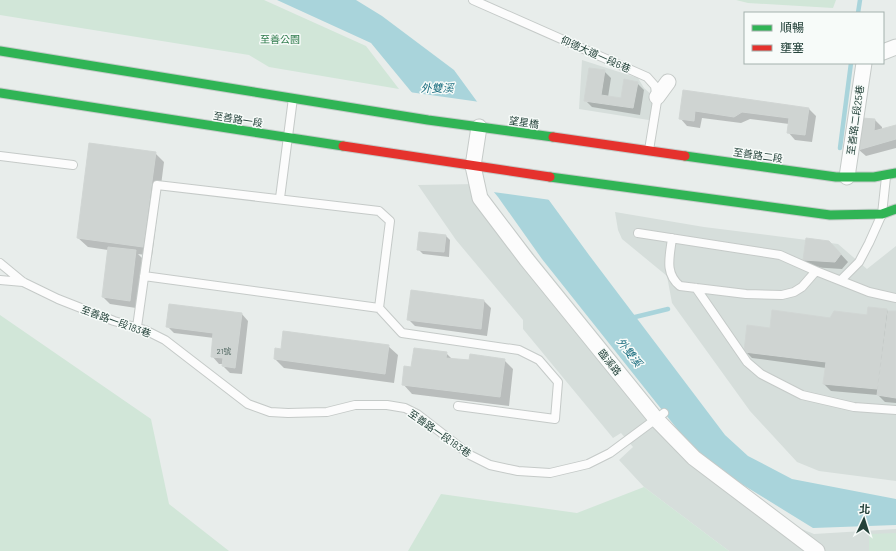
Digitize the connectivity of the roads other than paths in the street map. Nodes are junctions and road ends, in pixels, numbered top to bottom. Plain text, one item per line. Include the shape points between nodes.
1 (473, 0) edge
2 (896, 47) edge
3 (0, 51) edge
4 (884, 52) edge
5 (864, 64) edge
6 (668, 82) dead end
7 (0, 93) edge
8 (657, 97) junction
9 (293, 98) junction
10 (478, 127) junction
11 (288, 138) junction
12 (617, 147) joint
13 (648, 151) junction
14 (0, 156) edge
15 (73, 165) dead end
16 (473, 166) junction
17 (896, 173) edge
18 (886, 176) junction
19 (847, 177) junction
20 (280, 198) junction
21 (896, 209) edge
22 (882, 214) junction
23 (638, 233) dead end
24 (672, 238) junction
25 (0, 263) edge
26 (816, 271) junction
27 (144, 276) junction
28 (0, 280) edge
29 (841, 280) junction
30 (23, 282) junction
31 (696, 288) junction
32 (896, 298) edge
33 (379, 308) junction
34 (137, 327) junction
35 (458, 406) dead end
36 (896, 410) edge
37 (660, 416) junction
38 (817, 551) edge

1 - 8 lane, 仰德大道一段6巷 via 647,77 655,86
2 - 4 street
3 - 9 main road
5 - 19 street, 至善路二段25巷
6 - 8 street
7 - 11 main road, 至善路一段
8 - 13 lane
9 - 10 main road, 望星橋
9 - 11 lane
10 - 12 main road, 望星橋
10 - 16 street, 臨溪路
11 - 16 main road, 至善路一段
11 - 20 lane
12 - 13 main road, 至善路二段
13 - 19 main road, 至善路二段
14 - 15 lane
16 - 22 main road via 830,215
16 - 37 street, 臨溪路 via 480,198 528,260
17 - 18 main road, 至善路二段
18 - 19 main road, 至善路二段
18 - 22 lane
20 - 27 lane via 157,185
20 - 33 lane via 379,211 390,221
21 - 22 main road
22 - 29 lane via 859,262
23 - 24 lane
24 - 26 lane via 780,255
24 - 31 lane via 669,266 673,281 680,286
25 - 30 lane, 至善路一段183巷
26 - 29 lane
26 - 31 lane via 802,287 794,292 782,294 746,294
27 - 33 lane
27 - 34 lane
28 - 30 lane
29 - 32 lane via 869,292
30 - 34 lane, 至善路一段183巷 via 58,299 114,321
31 - 36 lane via 747,362 761,374 802,395 854,407
33 - 35 lane via 402,333 519,350 539,360 558,382 555,419
34 - 37 lane, 至善路一段183巷 via 165,340 248,404 270,412 288,413 327,412 355,405 405,408 417,414 470,455 490,465 518,471 550,473 588,464 610,453
37 - 38 street, 臨溪路 via 694,458

